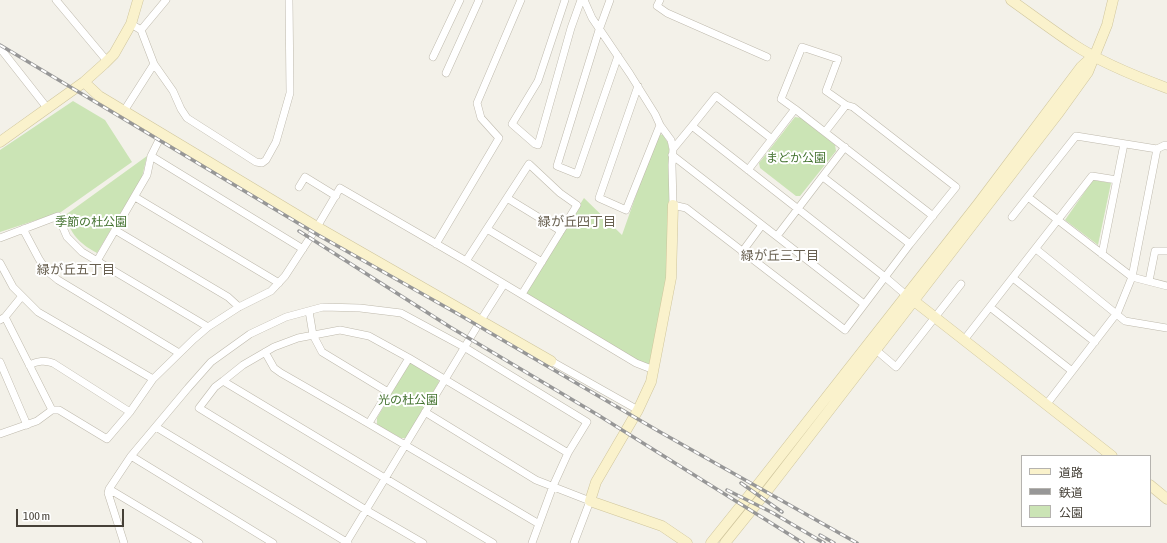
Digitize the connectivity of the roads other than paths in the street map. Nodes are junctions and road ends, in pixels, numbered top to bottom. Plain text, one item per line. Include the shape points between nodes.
1 (56, 0) edge
2 (138, 0) edge
3 (166, 0) edge
4 (289, 0) edge
5 (460, 0) edge
6 (479, 0) edge
7 (521, 0) edge
8 (565, 0) edge
9 (581, 0) edge
10 (584, 0) edge
11 (610, 0) edge
12 (660, 0) edge
13 (1011, 0) edge
14 (1113, 0) edge
15 (131, 24) junction
16 (141, 30) junction
17 (600, 30) junction
18 (0, 48) edge
19 (618, 56) junction
20 (1094, 56) junction
21 (433, 57) dead end
22 (767, 57) dead end
23 (107, 61) junction
24 (154, 64) junction
25 (446, 72) dead end
26 (84, 82) junction
27 (638, 86) junction
28 (1167, 88) edge
29 (846, 105) junction
30 (48, 109) junction
31 (795, 109) junction
32 (124, 111) junction
33 (660, 125) junction
34 (692, 126) junction
35 (825, 132) junction
36 (162, 134) junction
37 (772, 139) junction
38 (0, 142) edge
39 (1124, 144) junction
40 (1167, 146) edge
41 (845, 147) junction
42 (1157, 149) junction
43 (672, 152) junction
44 (151, 156) junction
45 (748, 170) junction
46 (823, 177) junction
47 (1117, 180) junction
48 (299, 187) dead end
49 (336, 196) junction
50 (135, 197) junction
51 (1028, 197) junction
52 (507, 198) junction
53 (673, 205) junction
54 (798, 209) junction
55 (933, 216) junction
56 (1012, 217) dead end
57 (1058, 220) junction
58 (762, 225) junction
59 (317, 227) junction
60 (23, 229) junction
61 (487, 229) junction
62 (115, 230) junction
63 (561, 231) junction
64 (777, 236) junction
65 (0, 238) edge
66 (436, 244) junction
67 (910, 244) junction
68 (303, 248) junction
69 (1036, 249) junction
70 (1167, 251) edge
71 (742, 252) junction
72 (1102, 254) junction
73 (97, 261) junction
74 (466, 261) junction
75 (542, 262) junction
76 (0, 263) edge
77 (885, 277) junction
78 (1132, 277) junction
79 (1013, 278) junction
80 (1149, 281) junction
81 (279, 283) junction
82 (504, 284) junction
83 (961, 284) dead end
84 (1167, 286) edge
85 (522, 294) junction
86 (22, 296) junction
87 (910, 298) junction
88 (864, 304) junction
89 (990, 307) junction
90 (239, 308) junction
91 (309, 311) junction
92 (1118, 314) junction
93 (935, 317) junction
94 (2, 319) edge
95 (480, 320) junction
96 (208, 327) junction
97 (1167, 328) edge
98 (314, 335) junction
99 (964, 340) junction
100 (1094, 342) junction
101 (464, 347) junction
102 (876, 350) junction
103 (264, 352) junction
104 (179, 353) junction
105 (409, 358) junction
106 (551, 361) joint
107 (0, 362) edge
108 (29, 365) junction
109 (654, 370) junction
110 (1072, 371) junction
111 (8, 379) junction
112 (153, 379) junction
113 (445, 379) junction
114 (223, 381) junction
115 (0, 382) edge
116 (388, 392) junction
117 (1046, 405) junction
118 (52, 410) junction
119 (638, 410) junction
120 (130, 412) junction
121 (425, 412) junction
122 (369, 423) junction
123 (27, 425) junction
124 (156, 426) junction
125 (0, 434) edge
126 (405, 446) junction
127 (568, 454) junction
128 (1111, 455) edge
129 (130, 456) junction
130 (385, 479) junction
131 (553, 486) junction
132 (1151, 486) edge
133 (109, 489) junction
134 (1167, 499) edge
135 (590, 501) junction
136 (366, 510) junction
137 (539, 524) junction
138 (124, 543) edge
139 (199, 543) edge
140 (273, 543) edge
141 (347, 543) edge
142 (423, 543) edge
143 (493, 543) edge
144 (532, 543) edge
145 (574, 543) edge
146 (687, 543) edge
147 (711, 543) edge
148 (726, 543) edge

1 - 23 street
2 - 15 street
3 - 16 street
4 - 24 street via 290,93 276,142 262,163 256,162 188,118
5 - 21 street
6 - 25 street
7 - 66 street via 477,103 481,118 499,138
8 - 9 street via 538,81 512,124 538,145 570,28
10 - 17 street
11 - 17 street
12 - 22 street via 657,6 667,13
13 - 20 street
14 - 20 street via 1107,26
15 - 16 street
15 - 23 street via 114,54
16 - 24 street
17 - 19 street
17 - 19 street via 557,166 577,174
18 - 30 street
19 - 27 street
20 - 28 street
20 - 87 street via 1088,72 1057,115
23 - 26 street
24 - 32 street
26 - 30 street
26 - 32 street via 99,96
27 - 33 street
27 - 33 street via 599,198 626,210
29 - 31 street via 826,91 838,59 802,47 781,99
29 - 35 street
29 - 55 street via 853,107 956,187
30 - 38 street
31 - 35 street
31 - 37 street
32 - 36 street
33 - 43 street via 671,140
34 - 37 street via 716,96
34 - 43 street
34 - 45 street
35 - 41 street
36 - 44 street
36 - 59 street
37 - 45 street
39 - 42 street
39 - 47 street
39 - 51 street via 1076,136
40 - 42 street
41 - 46 street
41 - 55 street
42 - 78 street
43 - 53 street
43 - 58 street
44 - 50 street via 147,175
44 - 68 street
45 - 54 street
46 - 54 street
46 - 67 street
47 - 57 street via 1092,176
47 - 72 street
48 - 49 street via 305,177
49 - 59 street
49 - 66 street via 340,188
50 - 62 street
50 - 81 street
51 - 56 street
51 - 57 street
52 - 61 street
52 - 63 street
52 - 63 street via 529,164 577,205
53 - 71 street via 686,208
53 - 109 street via 671,278
54 - 64 street
54 - 77 street
55 - 67 street
57 - 69 street
57 - 72 street
58 - 64 street
58 - 71 street
59 - 68 street
59 - 95 street
60 - 65 street
60 - 73 street via 58,216 67,237 82,252
60 - 104 street via 39,260 58,280
61 - 74 street
61 - 75 street
62 - 73 street
62 - 90 street via 228,297
63 - 75 street
64 - 88 street
66 - 74 street
67 - 77 street
68 - 81 street
69 - 79 street
69 - 92 street
70 - 80 street via 1155,251
71 - 88 street via 845,330
72 - 78 street
73 - 96 street
74 - 82 street
75 - 85 street
76 - 86 street via 13,287
77 - 87 street
77 - 88 street
78 - 80 street
78 - 92 street
79 - 89 street
79 - 100 street
80 - 84 street
81 - 90 street via 270,291
82 - 85 street
82 - 95 street
83 - 93 street
85 - 109 street via 636,363
86 - 94 street
86 - 112 street via 38,312
87 - 93 street
87 - 102 street
87 - 147 street
89 - 99 street
89 - 110 street
90 - 96 street
91 - 98 street
91 - 101 street via 323,308 360,308 402,313
91 - 124 street via 286,317 250,334 211,362
92 - 97 street via 1126,321
92 - 100 street
93 - 99 street
93 - 102 street via 896,367
94 - 108 street
95 - 101 street
95 - 106 street
96 - 104 street
98 - 103 street via 287,341
98 - 105 street via 346,330 370,336
98 - 116 street via 322,352
99 - 117 street
100 - 110 street
101 - 113 street
101 - 127 street via 587,422
102 - 148 street
103 - 114 street via 243,364
103 - 122 street via 274,368 281,373
104 - 112 street
105 - 113 street
105 - 116 street
106 - 119 street
107 - 111 street
108 - 118 street
108 - 120 street via 46,360 53,363
109 - 119 street
110 - 117 street
111 - 115 street
111 - 123 street
112 - 120 street
113 - 121 street
113 - 127 street
114 - 130 street
114 - 136 street via 199,408
116 - 122 street
117 - 128 street
118 - 120 street via 59,410 107,439
118 - 123 street
119 - 135 street via 596,482
121 - 126 street
121 - 131 street via 536,480
122 - 126 street
123 - 125 street
124 - 129 street
124 - 141 street
126 - 130 street
126 - 137 street
127 - 131 street
129 - 133 street
129 - 140 street
130 - 136 street
130 - 143 street
131 - 135 street
131 - 137 street
132 - 134 street
133 - 138 street via 108,493
133 - 139 street
135 - 145 street
135 - 146 street via 662,526
136 - 141 street
136 - 142 street
137 - 144 street

